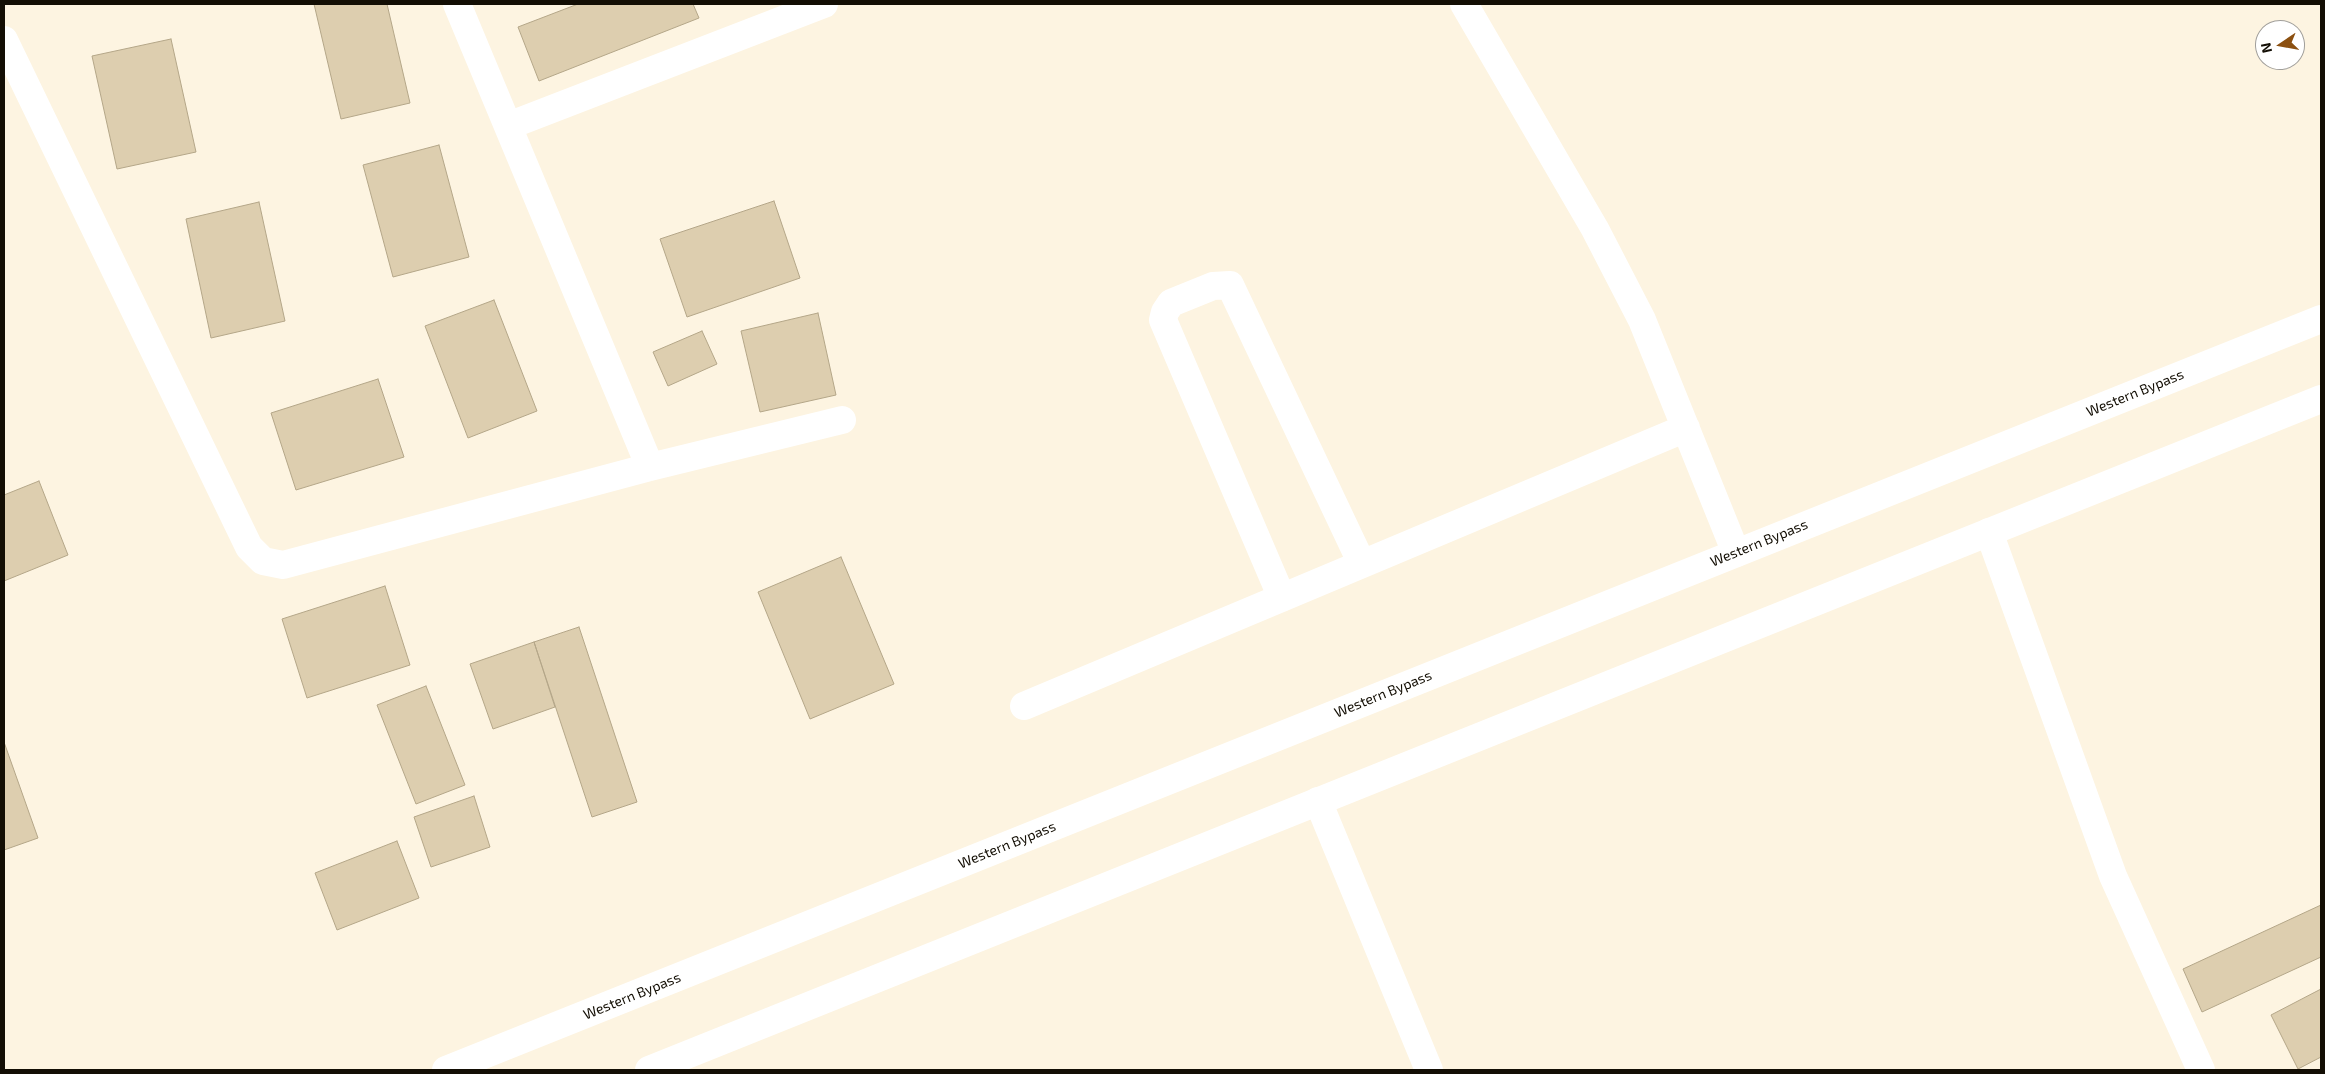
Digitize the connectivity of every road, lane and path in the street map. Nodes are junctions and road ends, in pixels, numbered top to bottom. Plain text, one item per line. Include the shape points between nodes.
1 (457, 4) edge
2 (824, 4) edge
3 (1464, 4) edge
4 (4, 40) edge
5 (508, 126) junction
6 (2321, 319) edge
7 (2321, 399) edge
8 (842, 420) dead end
9 (1686, 428) junction
10 (650, 466) junction
11 (1989, 532) junction
12 (1736, 553) junction
13 (1362, 564) junction
14 (1282, 598) junction
15 (1024, 706) dead end
16 (1318, 801) junction
17 (446, 1070) edge
18 (649, 1070) edge
19 (1429, 1070) edge
20 (2202, 1070) edge

1 - 5 street
2 - 5 street
3 - 9 street via 1596,229 1642,320
4 - 10 street via 249,547 263,561 283,565
5 - 10 street
6 - 12 street, Western Bypass
7 - 11 street
8 - 10 street
9 - 12 street
9 - 13 street
11 - 16 street
11 - 20 street via 2113,876
12 - 17 street, Western Bypass
13 - 14 street
13 - 14 street via 1230,285 1213,286 1171,303 1163,320
14 - 15 street
16 - 18 street
16 - 19 street

